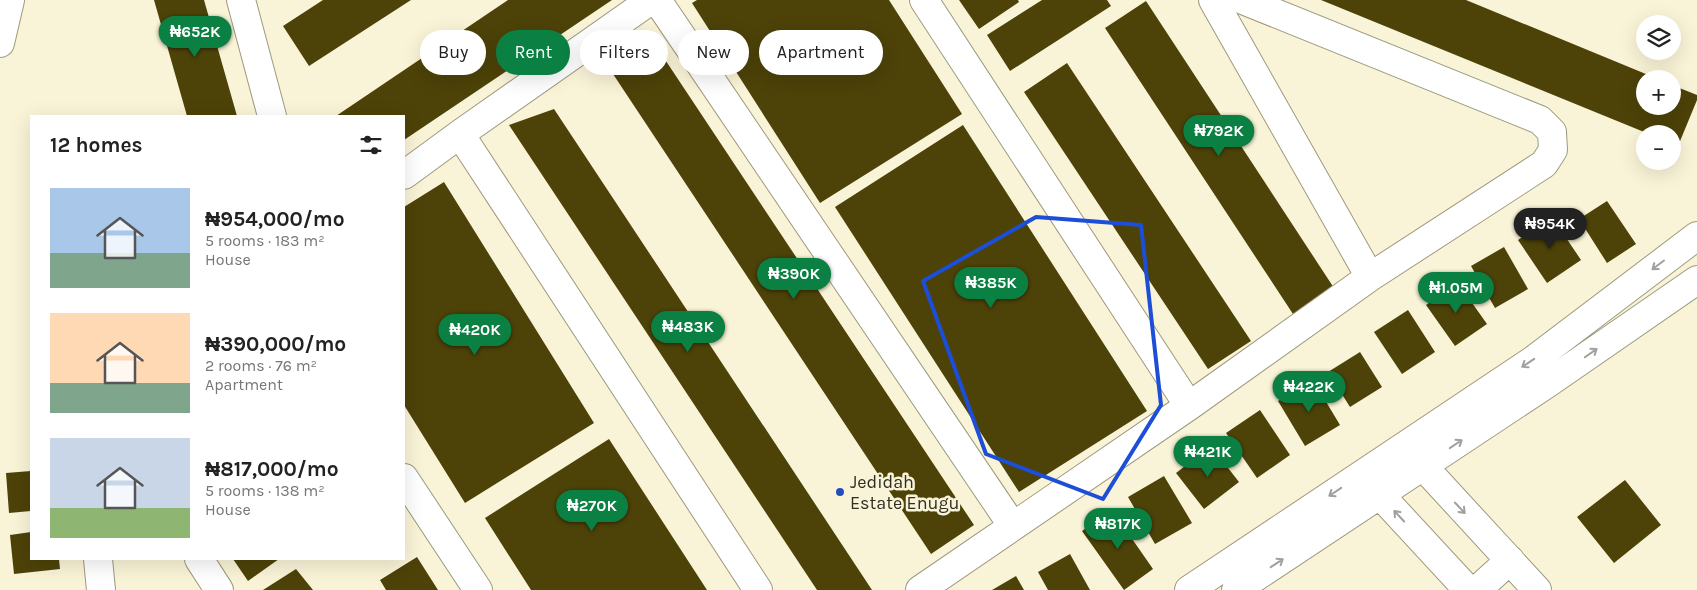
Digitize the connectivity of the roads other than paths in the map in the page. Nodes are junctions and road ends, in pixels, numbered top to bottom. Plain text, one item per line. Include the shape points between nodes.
1 (10, 0) edge
2 (242, 0) edge
3 (651, 0) edge
4 (657, 0) edge
5 (924, 0) edge
6 (1213, 0) edge
7 (1242, 0) edge
8 (0, 43) edge
9 (272, 115) edge
10 (460, 134) junction
11 (405, 174) edge
12 (1697, 236) edge
13 (1370, 277) junction
14 (1697, 280) edge
15 (1189, 406) junction
16 (1404, 446) junction
17 (1422, 466) junction
18 (1362, 474) junction
19 (405, 480) edge
20 (1380, 496) junction
21 (1012, 525) junction
22 (98, 560) edge
23 (200, 560) edge
24 (1510, 560) junction
25 (101, 590) edge
26 (219, 590) edge
27 (478, 590) edge
28 (758, 590) edge
29 (920, 590) edge
30 (1189, 590) edge
31 (1236, 590) edge
32 (1468, 590) edge
33 (1477, 590) edge
34 (1537, 590) edge

1 - 8 street
2 - 9 street
3 - 10 street
4 - 21 street
5 - 15 street
6 - 13 street
7 - 13 street via 1540,120 1552,132 1553,150 1544,164
10 - 11 street
10 - 28 street
12 -> 16 street via 1532,361
13 - 15 street
17 -> 14 street
15 - 21 street
16 - 17 street
16 - 18 street
17 - 20 street
17 -> 24 street
18 - 20 street
18 -> 30 street
19 - 27 street
31 -> 20 street
32 -> 20 street
21 - 29 street
22 - 25 street
23 - 26 street
24 - 33 street
24 - 34 street

